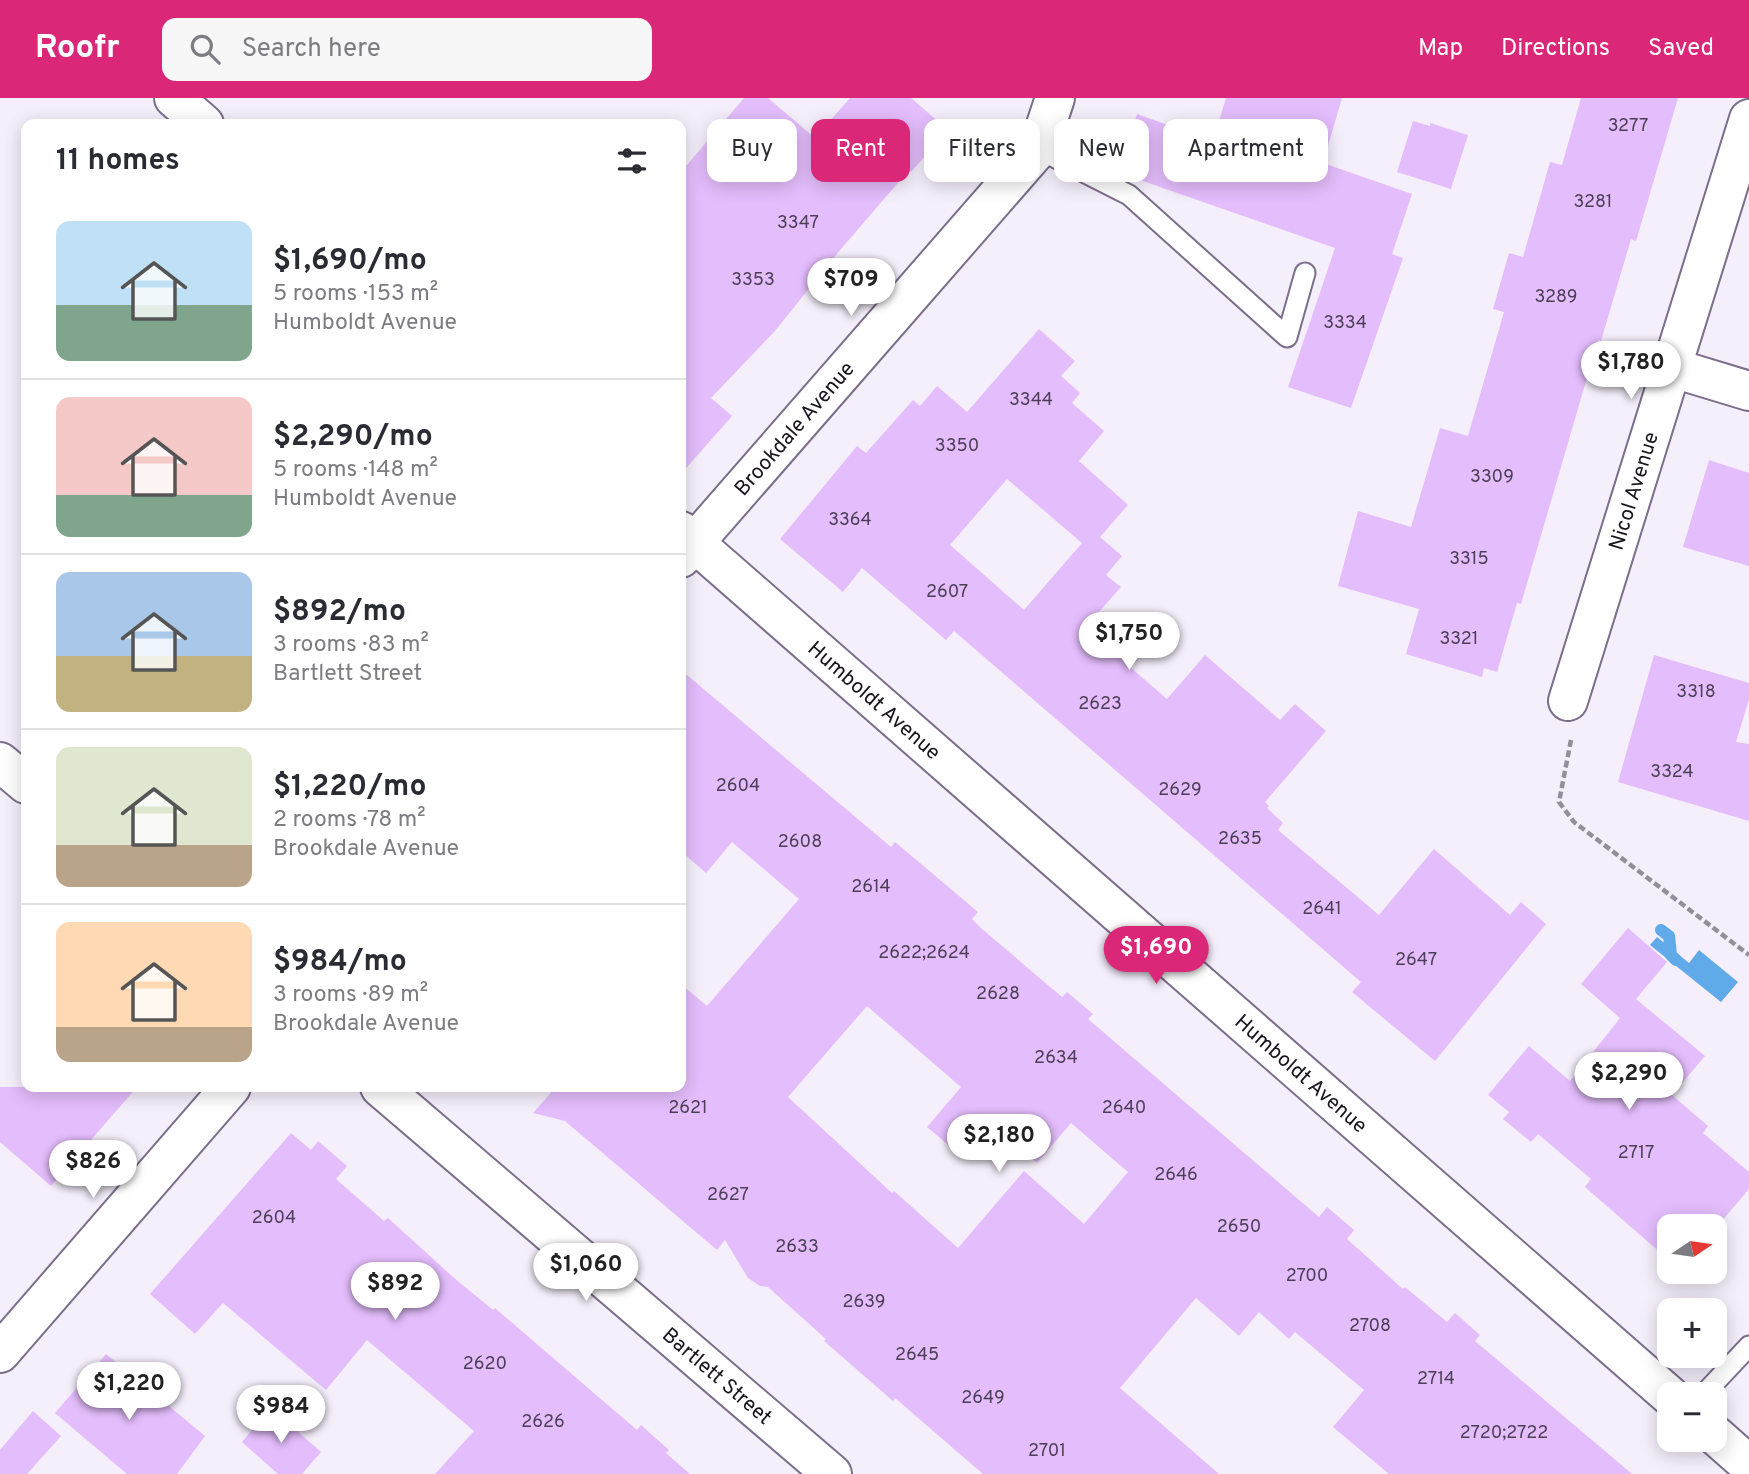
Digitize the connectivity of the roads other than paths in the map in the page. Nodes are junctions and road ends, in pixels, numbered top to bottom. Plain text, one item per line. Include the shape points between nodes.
1 (174, 98) edge
2 (1055, 98) edge
3 (1749, 118) edge
4 (198, 119) edge
5 (1040, 143) edge
6 (1040, 150) edge
7 (1009, 182) edge
8 (1305, 273) dead end
9 (1673, 368) junction
10 (1749, 391) edge
11 (686, 543) edge
12 (686, 545) edge
13 (1568, 701) road end
14 (0, 761) edge
15 (21, 780) edge
16 (228, 1092) edge
17 (386, 1092) edge
18 (1749, 1346) edge
19 (0, 1353) edge
20 (1715, 1382) edge
21 (1657, 1385) edge
22 (1727, 1446) edge
23 (1749, 1465) edge
24 (832, 1474) edge

1 - 4 street
2 - 5 street, Brookdale Avenue
3 - 9 street, Nicol Avenue
6 - 8 lane via 1129,195 1287,337
7 - 11 street, Brookdale Avenue
9 - 10 street
9 - 13 street, Nicol Avenue
12 - 21 street, Humboldt Avenue
14 - 15 street
16 - 19 street
17 - 24 street, Bartlett Street
18 - 20 lane
22 - 23 street

